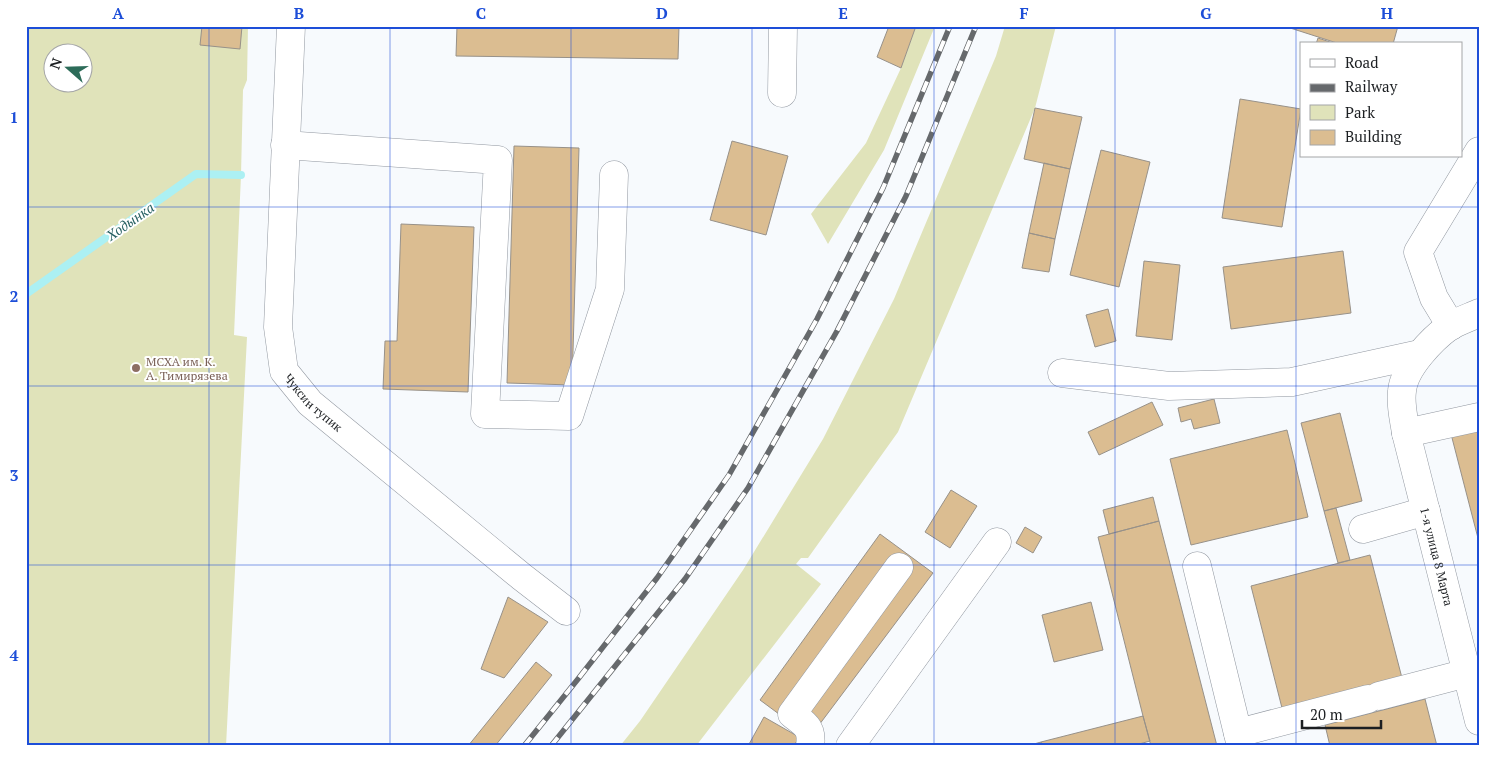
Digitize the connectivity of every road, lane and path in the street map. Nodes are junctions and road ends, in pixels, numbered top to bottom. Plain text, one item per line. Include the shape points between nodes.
1 (291, 26) edge
2 (783, 26) edge
3 (782, 93) dead end
4 (285, 145) junction
5 (1479, 151) edge
6 (614, 175) dead end
7 (1479, 313) edge
8 (1451, 326) junction
9 (1420, 354) junction
10 (1062, 373) dead end
11 (1479, 417) edge
12 (1406, 434) junction
13 (1426, 511) junction
14 (1364, 529) dead end
15 (997, 542) dead end
16 (1197, 566) dead end
17 (899, 567) dead end
18 (566, 611) dead end
19 (1467, 673) junction
20 (1479, 721) edge
21 (1240, 739) edge
22 (810, 746) edge
23 (850, 746) edge

1 - 4 street, Чуксин тупик
2 - 3 street
4 - 6 street via 498,160 485,414 569,416 610,289
4 - 18 street, Чуксин тупик via 278,327 284,371 310,403
5 - 8 street via 1418,252 1434,298
7 - 8 street
8 - 9 street
9 - 10 street via 1292,382 1170,386
9 - 12 street, 1-я улица 8 Марта via 1404,380 1402,390
11 - 12 street
12 - 13 street, 1-я улица 8 Марта
13 - 14 street
13 - 19 street, 1-я улица 8 Марта
15 - 23 street
16 - 21 street
17 - 22 street via 792,714 806,725 811,736
19 - 20 street, 1-я улица 8 Марта
19 - 21 street

